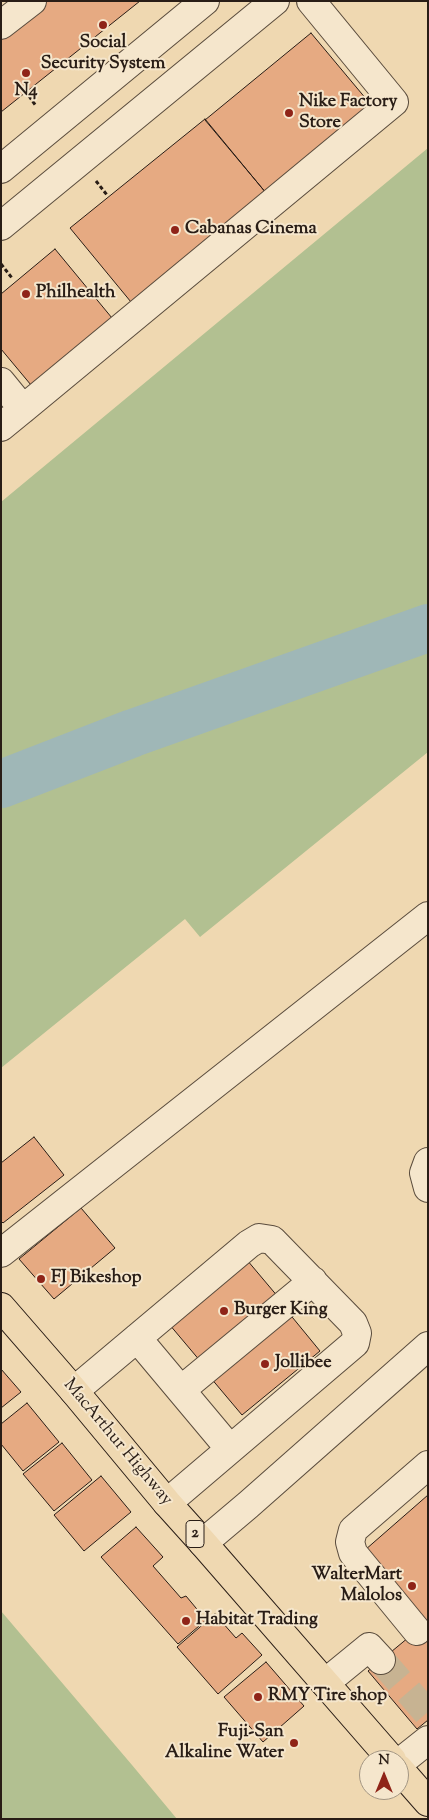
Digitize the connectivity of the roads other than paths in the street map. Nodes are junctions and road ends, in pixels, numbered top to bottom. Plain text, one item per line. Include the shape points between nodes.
1 (32, 1) edge
2 (205, 1) edge
3 (274, 1) edge
4 (312, 1) edge
5 (1, 25) edge
6 (1, 169) edge
7 (1, 226) edge
8 (1, 382) edge
9 (23, 409) junction
10 (1, 427) edge
11 (428, 916) edge
12 (428, 1162) edge
13 (428, 1188) edge
14 (1, 1253) edge
15 (312, 1281) junction
16 (1, 1307) edge
17 (138, 1338) junction
18 (428, 1346) edge
19 (181, 1390) junction
20 (74, 1391) junction
21 (230, 1449) junction
22 (428, 1465) edge
23 (167, 1503) junction
24 (203, 1543) junction
25 (417, 1631) dead end
26 (381, 1660) tunnel mouth
27 (325, 1683) junction
28 (428, 1740) edge
29 (383, 1750) edge
30 (409, 1755) edge
31 (409, 1780) edge
32 (428, 1802) edge

1 - 5 street
2 - 6 street
3 - 7 street
4 - 9 street via 394,102
8 - 9 street
9 - 10 street
11 - 14 street
12 - 13 street via 424,1173
15 - 17 street via 272,1240 259,1238
15 - 19 street
15 - 21 street via 352,1323 357,1332 355,1343
16 - 20 highway, MacArthur Highway / 2
17 - 19 street
17 - 20 street
18 - 24 street
19 - 21 street
20 - 23 highway, MacArthur Highway / 2
21 - 23 street
22 - 25 street via 353,1530 350,1542 352,1553
23 - 24 highway, MacArthur Highway / 2
24 - 27 highway, MacArthur Highway / 2
26 - 27 street via 369,1647
27 - 29 highway, MacArthur Highway / 2
28 - 30 street
31 - 32 highway

